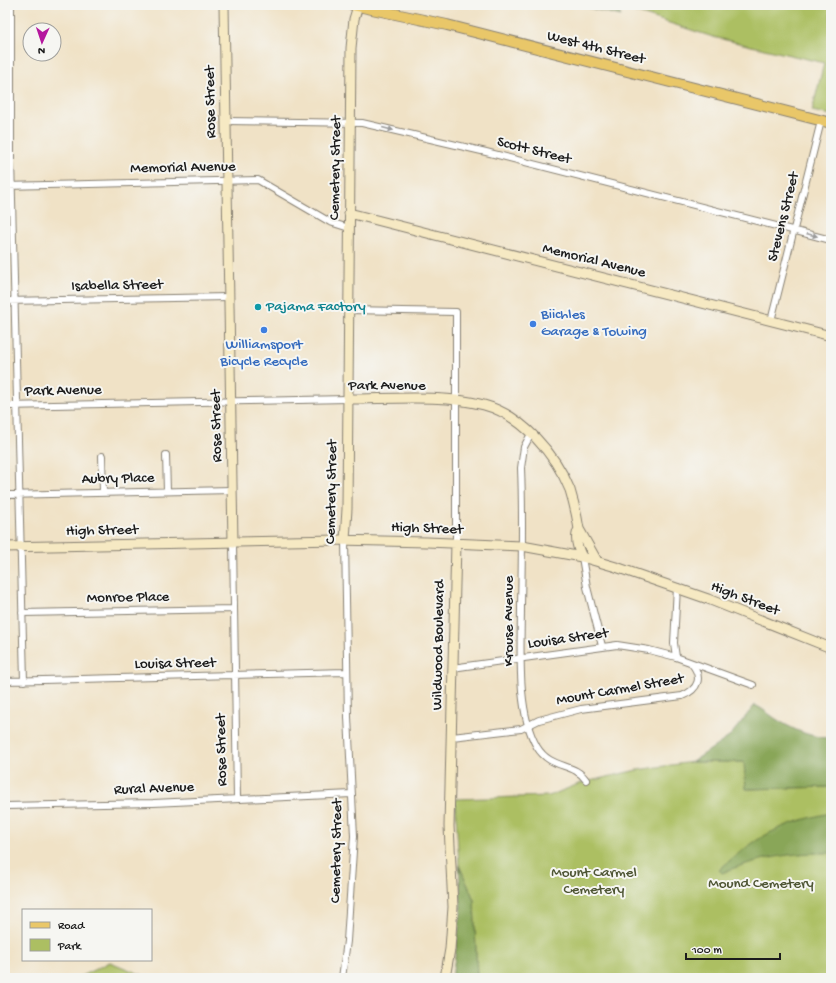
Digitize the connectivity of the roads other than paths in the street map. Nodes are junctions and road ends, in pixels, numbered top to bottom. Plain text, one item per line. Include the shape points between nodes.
1 (11, 5) edge
2 (224, 5) edge
3 (355, 5) edge
4 (7, 52) edge
5 (226, 121) junction
6 (350, 122) junction
7 (826, 122) edge
8 (227, 182) junction
9 (5, 186) edge
10 (13, 186) junction
11 (349, 213) junction
12 (349, 228) junction
13 (794, 230) junction
14 (831, 240) edge
15 (229, 297) junction
16 (5, 301) edge
17 (16, 301) junction
18 (348, 310) junction
19 (771, 321) junction
20 (831, 336) edge
21 (348, 399) junction
22 (456, 400) junction
23 (230, 402) junction
24 (5, 406) edge
25 (19, 406) junction
26 (531, 434) junction
27 (166, 455) dead end
28 (102, 456) dead end
29 (232, 490) junction
30 (167, 491) junction
31 (103, 493) junction
32 (5, 495) edge
33 (19, 495) junction
34 (579, 529) junction
35 (345, 540) junction
36 (233, 543) junction
37 (456, 543) junction
38 (522, 546) junction
39 (5, 547) edge
40 (20, 547) junction
41 (582, 557) junction
42 (597, 561) junction
43 (677, 587) junction
44 (234, 609) junction
45 (22, 613) junction
46 (602, 646) junction
47 (831, 648) edge
48 (676, 657) junction
49 (521, 658) junction
50 (691, 663) junction
51 (452, 668) junction
52 (346, 672) junction
53 (235, 675) junction
54 (5, 681) edge
55 (24, 681) junction
56 (753, 685) dead end
57 (528, 726) junction
58 (452, 737) junction
59 (586, 780) dead end
60 (352, 794) junction
61 (236, 798) junction
62 (5, 806) edge
63 (342, 978) edge
64 (445, 978) edge

1 - 4 street
2 - 5 street, Rose Street
3 - 6 street, Cemetery Street
3 - 7 main road, West 4th Street via 462,29
4 - 10 street
5 - 6 street, Scott Street
5 - 8 street, Rose Street
6 - 11 street, Cemetery Street
6 -> 13 street, Scott Street via 440,141
7 - 13 street, Stevens Street
8 - 10 street, Memorial Avenue
8 - 12 street, Memorial Avenue via 258,180 330,222
8 - 15 street, Rose Street
9 - 10 street, Memorial Avenue
10 - 17 street
11 - 12 street, Cemetery Street
11 - 19 street, Memorial Avenue
12 - 18 street, Cemetery Street
13 -> 14 street, Scott Street
13 - 19 street, Stevens Street
15 - 17 street, Isabella Street
15 - 23 street, Rose Street
16 - 17 street, Isabella Street
17 - 25 street
18 - 21 street, Cemetery Street
18 - 22 street, Wildwood Boulevard via 456,312
19 - 20 street, Memorial Avenue
21 - 22 street, Park Avenue
21 - 23 street, Park Avenue
21 - 35 street, Cemetery Street
22 - 26 street, Park Avenue via 484,405 501,412
22 - 37 street, Wildwood Boulevard
23 - 25 street, Park Avenue
23 - 29 street, Rose Street
24 - 25 street, Park Avenue
25 - 33 street
26 - 34 street, Park Avenue via 562,476 574,504
26 - 38 street, Krouse Avenue via 522,459
27 - 30 street
28 - 31 street
29 - 30 street, Aubry Place
29 - 36 street, Rose Street
30 - 31 street, Aubry Place
31 - 33 street, Aubry Place
32 - 33 street, Aubry Place
33 - 40 street
34 - 41 street, Park Avenue via 576,533 578,551
34 - 42 street
35 - 36 street, High Street
35 - 37 street, High Street
35 - 52 street, Cemetery Street
36 - 40 street, High Street
36 - 44 street, Rose Street
37 - 38 street, High Street
37 - 51 street, Wildwood Boulevard
38 - 41 street, High Street
38 - 49 street, Krouse Avenue
39 - 40 street, High Street
40 - 45 street
41 - 42 street, High Street
41 - 46 street, Park Avenue
42 - 43 street, High Street
43 - 47 street, High Street
43 - 48 street via 674,643
44 - 45 street, Monroe Place
44 - 53 street, Rose Street
45 - 55 street
46 - 48 street, Louisa Street via 633,647
46 - 49 street, Louisa Street
48 - 50 street, Louisa Street
49 - 51 street, Louisa Street
49 - 57 street, Krouse Avenue
50 - 56 street, Louisa Street
50 - 57 street, Mount Carmel Street via 699,681 693,690 682,696 581,709 539,720
51 - 58 street, Wildwood Boulevard
52 - 53 street, Louisa Street
52 - 60 street, Cemetery Street
53 - 55 street, Louisa Street
53 - 61 street, Rose Street
54 - 55 street, Louisa Street
57 - 58 street, Mount Carmel Street via 510,731
57 - 59 street, Krouse Avenue via 536,746 547,759 578,771
58 - 64 street, Wildwood Boulevard via 449,826 453,907
60 - 61 street, Rural Avenue
60 - 63 street, Cemetery Street via 354,836
61 - 62 street, Rural Avenue via 153,803

